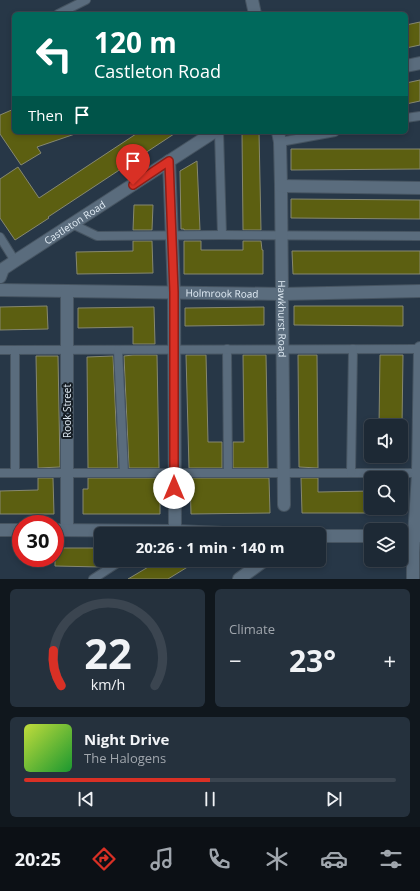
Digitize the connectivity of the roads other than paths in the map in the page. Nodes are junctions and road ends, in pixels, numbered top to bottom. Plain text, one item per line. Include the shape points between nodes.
1 (86, 0) edge
2 (252, 0) edge
3 (62, 12) edge
4 (255, 12) edge
5 (420, 63) edge
6 (408, 66) edge
7 (420, 116) edge
8 (408, 118) edge
9 (211, 134) edge
10 (219, 134) edge
11 (313, 134) edge
12 (279, 137) edge
13 (169, 161) junction
14 (281, 186) junction
15 (420, 188) edge
16 (72, 224) junction
17 (172, 235) junction
18 (222, 235) junction
19 (281, 235) junction
20 (420, 236) edge
21 (0, 238) edge
22 (15, 261) junction
23 (0, 277) edge
24 (0, 290) edge
25 (420, 291) edge
26 (67, 292) junction
27 (174, 292) junction
28 (282, 294) junction
29 (420, 348) edge
30 (227, 349) junction
31 (282, 349) junction
32 (353, 349) junction
33 (0, 350) edge
34 (15, 350) junction
35 (67, 350) junction
36 (118, 350) junction
37 (174, 350) junction
38 (0, 473) edge
39 (15, 473) junction
40 (67, 473) junction
41 (124, 473) junction
42 (174, 473) junction
43 (228, 473) junction
44 (284, 473) junction
45 (350, 473) junction
46 (419, 473) edge
47 (284, 505) dead end
48 (63, 515) edge
49 (169, 527) edge
50 (0, 530) edge
51 (12, 530) edge
52 (64, 530) edge
53 (94, 531) edge
54 (326, 536) edge
55 (364, 536) edge
56 (417, 536) edge
57 (111, 567) edge
58 (255, 567) edge
59 (93, 579) edge
60 (239, 579) edge
61 (413, 579) edge

1 - 3 lane
2 - 4 street
5 - 6 street
7 - 8 lane
9 - 13 street, Castleton Road
10 - 18 lane
11 - 12 lane
12 - 14 street, Hawkhurst Road
13 - 16 street, Castleton Road
13 - 17 street
14 - 15 street
14 - 19 street, Hawkhurst Road
16 - 17 lane via 97,236
16 - 22 street, Castleton Road
17 - 18 lane
17 - 27 street
18 - 19 lane
19 - 20 lane
19 - 28 street, Hawkhurst Road
21 - 22 lane
22 - 23 street, Castleton Road via 3,269
24 - 26 street, Holmrook Road
25 - 28 street, Holmrook Road
26 - 27 street, Holmrook Road
26 - 35 street, Rook Street
27 - 28 street, Holmrook Road
27 - 37 street
28 - 31 street, Hawkhurst Road
29 - 32 lane
29 - 46 street
30 - 31 lane
30 - 37 lane
30 - 43 lane
31 - 32 lane
31 - 44 street, Hawkhurst Road
32 - 45 lane
33 - 34 lane
34 - 35 lane
34 - 39 lane
35 - 36 lane
35 - 40 street, Rook Street
36 - 37 lane
36 - 41 lane
37 - 42 street
38 - 39 lane
39 - 40 lane
40 - 41 lane
40 - 48 street, Rook Street
41 - 42 lane
42 - 43 lane
42 - 49 street
43 - 44 lane
44 - 45 lane
44 - 47 street, Hawkhurst Road
45 - 46 lane
46 - 56 street
50 - 51 street
52 - 53 street
54 - 55 street
56 - 61 street via 413,553
57 - 59 lane
58 - 60 street

